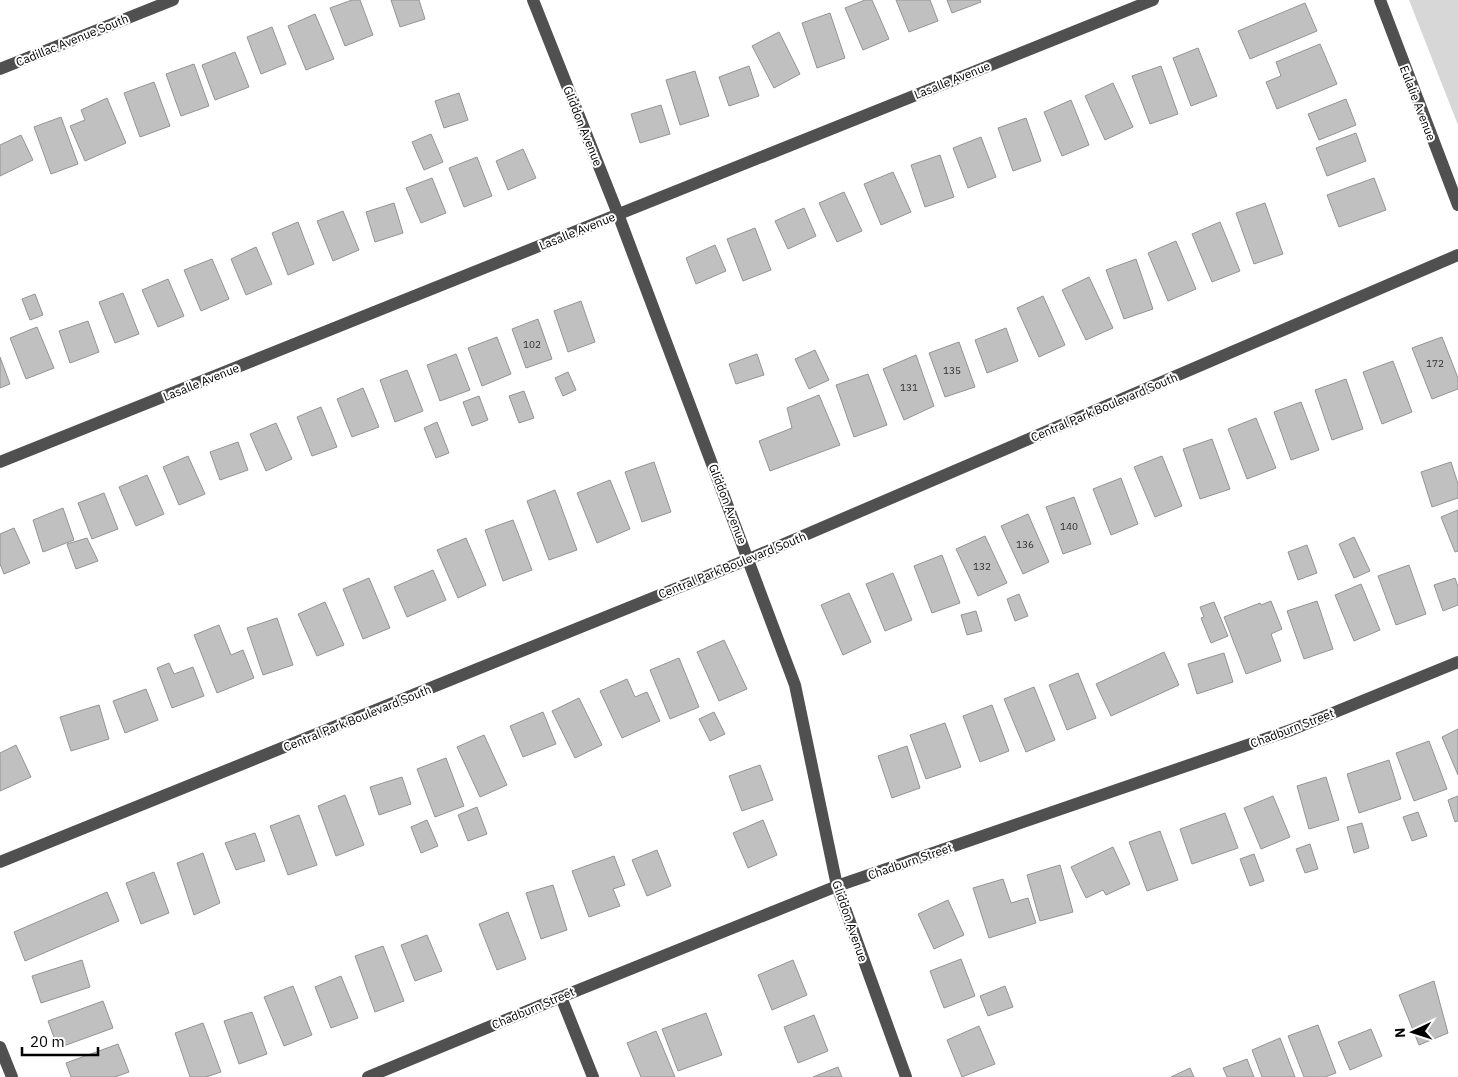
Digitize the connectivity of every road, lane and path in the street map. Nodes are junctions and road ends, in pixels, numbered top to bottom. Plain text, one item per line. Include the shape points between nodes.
1 (173, 0) edge
2 (533, 0) edge
3 (1153, 0) edge
4 (1380, 0) edge
5 (0, 69) edge
6 (1458, 205) edge
7 (618, 214) junction
8 (1458, 255) edge
9 (0, 462) edge
10 (749, 559) junction
11 (1458, 662) edge
12 (0, 862) edge
13 (836, 886) junction
14 (561, 996) junction
15 (0, 1047) edge
16 (12, 1077) edge
17 (368, 1077) edge
18 (593, 1077) edge
19 (906, 1077) edge

1 - 5 street, Cadillac Avenue South
2 - 7 street, Gliddon Avenue
3 - 7 street, Lasalle Avenue
4 - 6 street, Eulalie Avenue
7 - 9 street, Lasalle Avenue
7 - 10 street, Gliddon Avenue
8 - 10 street, Central Park Boulevard South
10 - 12 street, Central Park Boulevard South
10 - 13 street, Gliddon Avenue via 795,684
11 - 13 street, Chadburn Street via 1291,730
13 - 14 street, Chadburn Street
13 - 19 street, Gliddon Avenue
14 - 17 street, Chadburn Street
14 - 18 street
15 - 16 street

